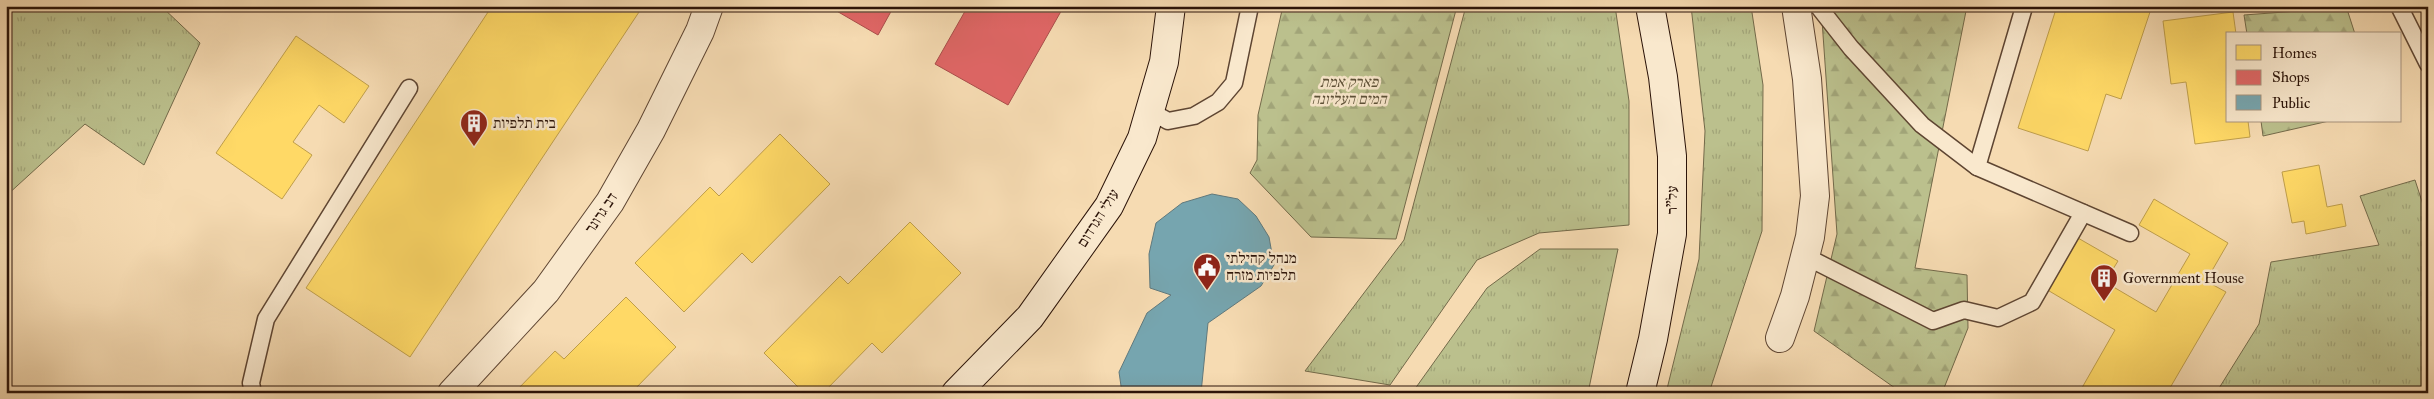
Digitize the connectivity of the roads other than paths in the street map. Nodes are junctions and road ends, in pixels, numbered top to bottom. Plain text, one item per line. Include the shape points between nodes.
1 (1171, 6) edge
2 (1250, 6) edge
3 (1650, 6) edge
4 (1796, 6) edge
5 (1818, 6) edge
6 (2399, 6) edge
7 (709, 7) edge
8 (2024, 7) edge
9 (2428, 64) edge
10 (409, 88) dead end
11 (1150, 111) junction
12 (1977, 167) junction
13 (2083, 213) junction
14 (2130, 233) dead end
15 (1805, 256) junction
16 (1780, 338) dead end
17 (253, 393) edge
18 (452, 393) edge
19 (956, 393) edge
20 (1640, 393) edge

1 - 11 street, עולי הגרדום via 1164,62
2 - 11 lane via 1234,83 1218,102 1194,116 1168,121
3 - 20 street, על"ר via 1663,77 1672,156 1672,234
4 - 15 street via 1807,79 1814,196
5 - 12 lane via 1851,48 1922,125
6 - 9 lane
7 - 18 street, דב גרונר via 651,130 610,202 546,291
8 - 12 lane
10 - 17 lane via 266,319 251,382
11 - 19 street, עולי הגרדום via 1142,138 1109,206 1030,317
12 - 13 lane
13 - 14 lane
13 - 15 lane via 2032,302 1998,318 1964,310 1933,321
15 - 16 street

